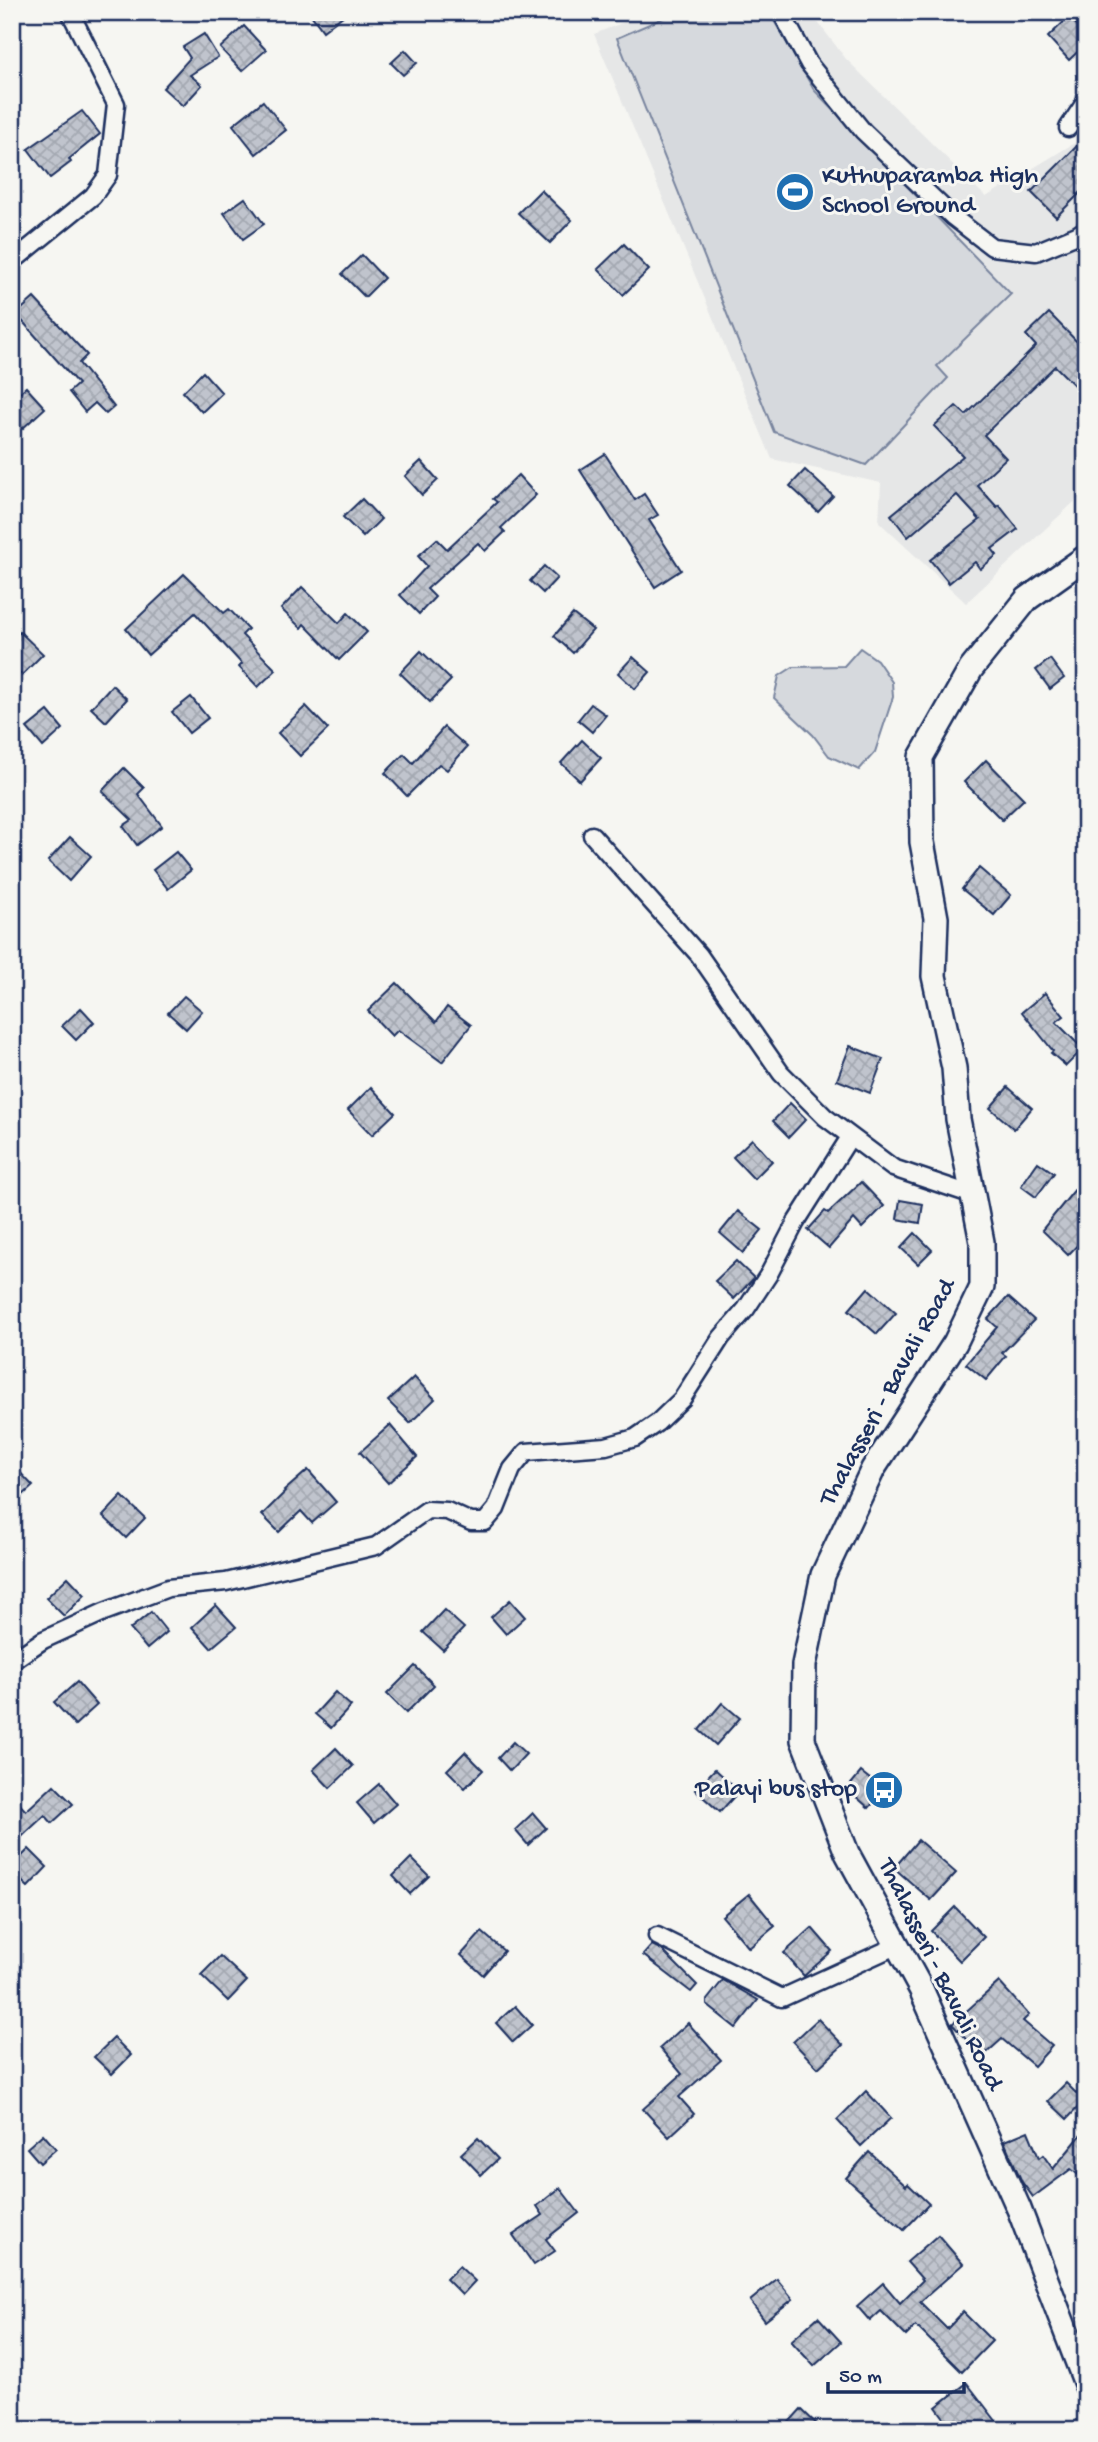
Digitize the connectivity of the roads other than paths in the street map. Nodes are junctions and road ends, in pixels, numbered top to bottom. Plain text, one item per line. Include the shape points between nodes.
1 (70, 12) edge
2 (781, 12) edge
3 (1086, 101) edge
4 (1068, 128) dead end
5 (1086, 229) edge
6 (12, 262) edge
7 (1086, 557) edge
8 (592, 835) dead end
9 (850, 1137) junction
10 (973, 1195) junction
11 (12, 1661) edge
12 (657, 1936) dead end
13 (898, 1945) junction
14 (1086, 2384) edge

1 - 6 street via 116,104 108,175 93,196
2 - 5 street via 809,64 863,131 953,217 992,247 1036,252
3 - 4 street
7 - 10 main road, Thalasseri - Bavali Road via 1027,599 971,669 921,757 922,842 936,918 934,976 954,1068 958,1119
8 - 9 street via 699,955 781,1073
9 - 10 street via 893,1168
9 - 11 street via 746,1309 681,1399 635,1438 606,1446 526,1452 485,1522 427,1510 376,1546 226,1582 168,1588 43,1640
10 - 13 main road, Thalasseri - Bavali Road via 982,1242 982,1287 955,1343 873,1469 845,1528 823,1575 804,1665 803,1740 847,1853
12 - 13 street via 782,1998
13 - 14 main road, Thalasseri - Bavali Road via 1019,2209

